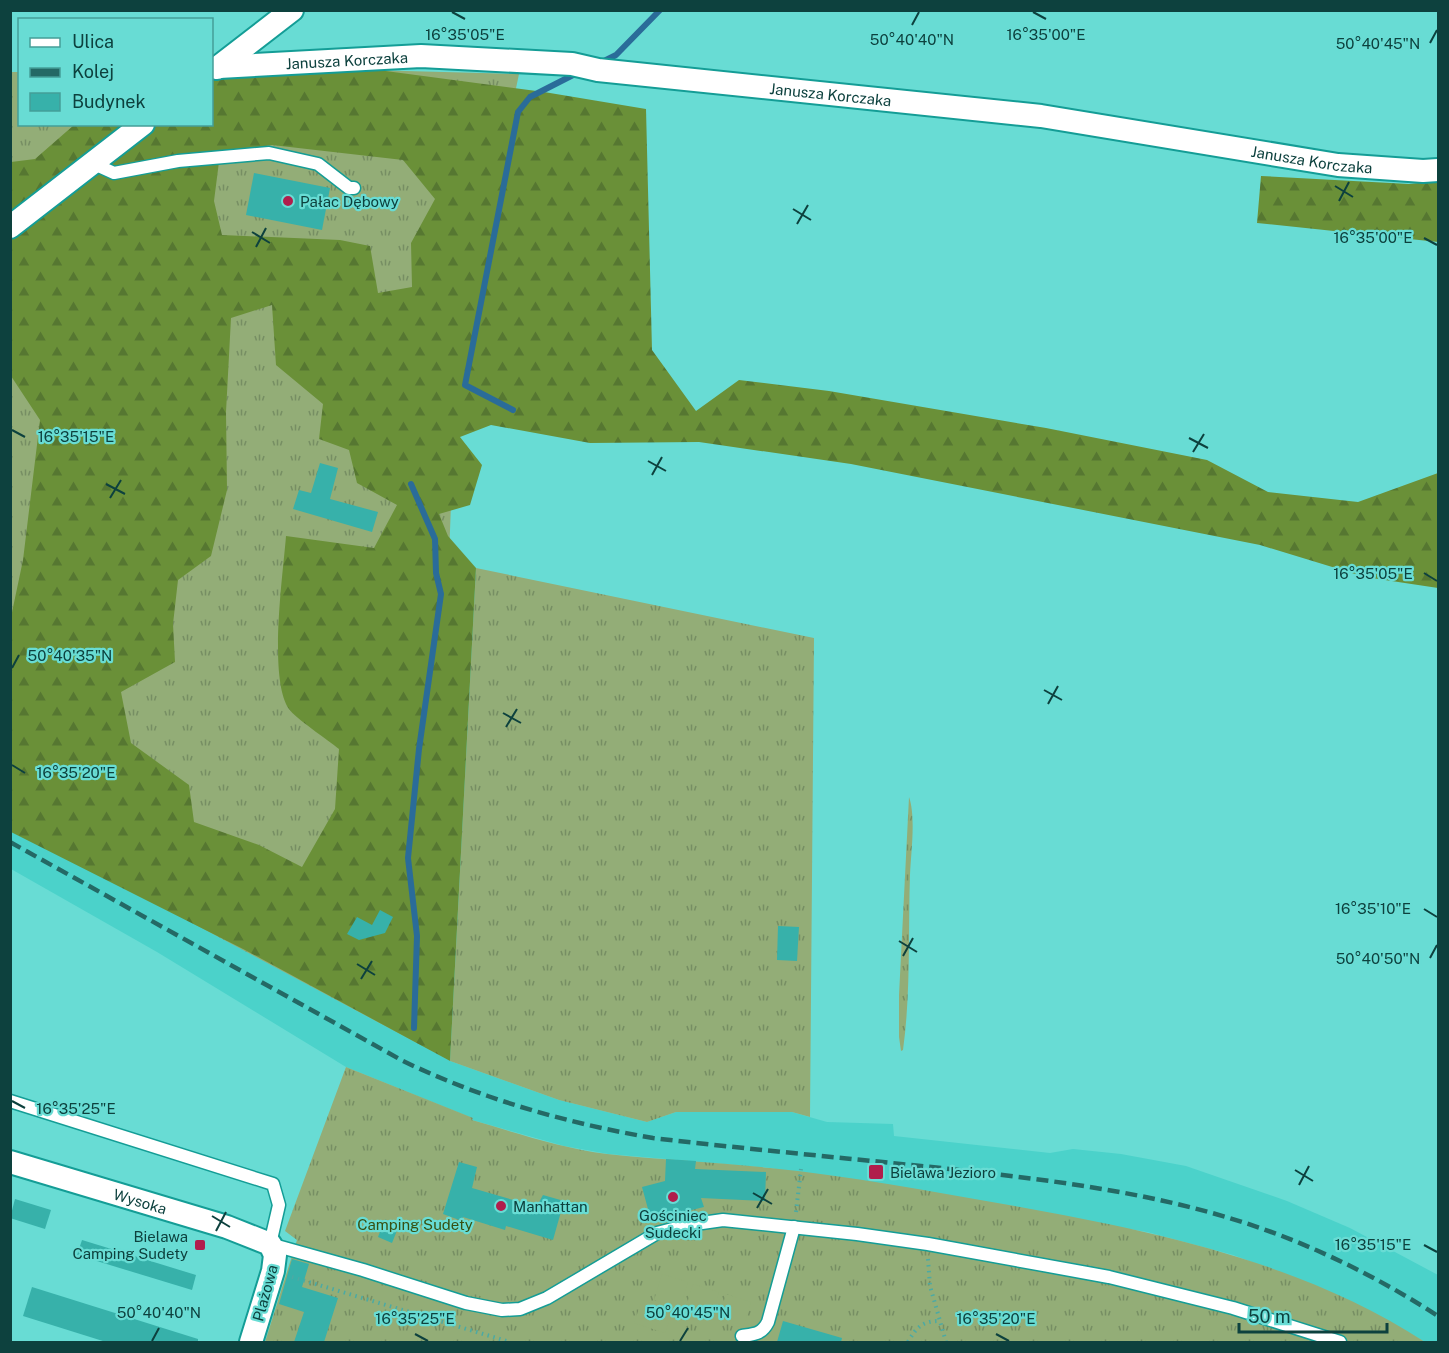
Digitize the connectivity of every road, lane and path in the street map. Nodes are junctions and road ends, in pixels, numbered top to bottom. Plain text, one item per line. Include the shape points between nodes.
1 (292, 10) edge
2 (255, 39) junction
3 (286, 63) junction
4 (215, 70) edge
5 (140, 126) edge
6 (92, 163) junction
7 (1438, 170) edge
8 (354, 188) dead end
9 (10, 227) edge
10 (10, 1101) edge
11 (10, 1162) edge
12 (801, 1169) dead end
13 (794, 1227) junction
14 (270, 1244) junction
15 (928, 1244) junction
16 (283, 1274) dead end
17 (939, 1321) junction
18 (742, 1336) dead end
19 (251, 1342) edge
20 (510, 1342) edge
21 (908, 1342) edge
22 (946, 1342) edge
23 (1339, 1342) edge

1 - 2 street, Janusza Korczaka
2 - 3 street
2 - 4 street, Janusza Korczaka
3 - 4 street, Janusza Korczaka
3 - 7 street, Janusza Korczaka via 421,56 572,64 598,70 1041,116 1338,165
5 - 6 street
6 - 8 lane via 114,173 178,161 269,153 318,164
6 - 9 street
10 - 14 lane via 273,1184 279,1205
11 - 14 street, Wysoka via 227,1227
12 - 13 path
13 - 14 lane via 723,1220 657,1233 520,1310 466,1303
13 - 15 lane
13 - 18 lane via 768,1322 764,1330
14 - 19 street, Plażowa via 275,1255 273,1271
15 - 17 path via 930,1286
15 - 23 lane via 1109,1276 1233,1308
16 - 20 path
17 - 21 path via 927,1321
17 - 22 path

